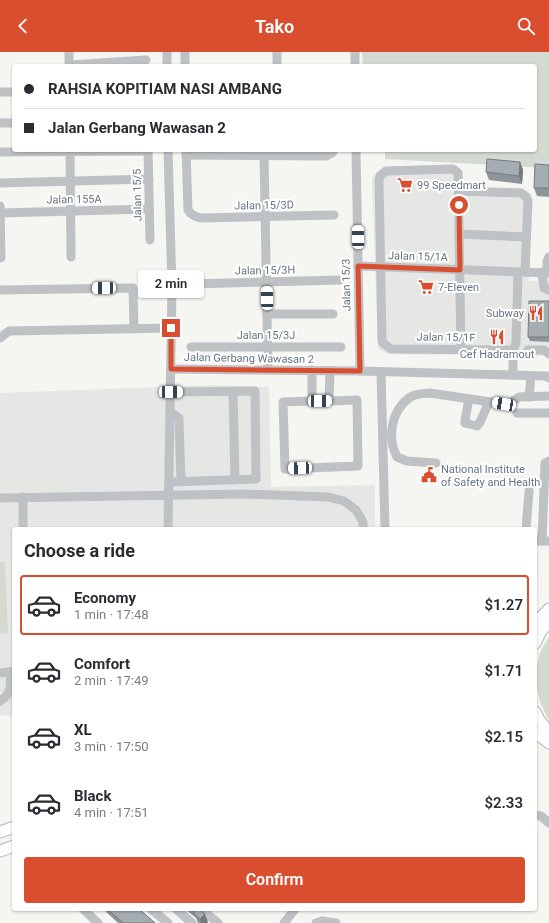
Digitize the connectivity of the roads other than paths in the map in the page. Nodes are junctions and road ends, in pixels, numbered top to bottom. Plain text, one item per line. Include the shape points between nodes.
1 (69, 52) edge
2 (167, 52) edge
3 (185, 52) edge
4 (277, 52) edge
5 (355, 52) edge
6 (146, 59) edge
7 (69, 64) edge
8 (91, 64) edge
9 (167, 64) edge
10 (185, 64) edge
11 (277, 64) edge
12 (355, 64) edge
13 (0, 92) edge
14 (12, 92) edge
15 (0, 123) edge
16 (12, 123) edge
17 (0, 152) edge
18 (12, 152) edge
19 (70, 152) edge
20 (148, 152) edge
21 (168, 152) edge
22 (186, 152) edge
23 (333, 152) edge
24 (356, 152) edge
25 (264, 155) junction
26 (149, 179) junction
27 (70, 181) junction
28 (0, 183) edge
29 (459, 191) junction
30 (0, 206) edge
31 (149, 209) junction
32 (71, 211) junction
33 (0, 213) edge
34 (334, 215) dead end
35 (265, 216) junction
36 (460, 234) junction
37 (526, 237) junction
38 (150, 240) dead end
39 (71, 257) dead end
40 (549, 257) edge
41 (1, 258) dead end
42 (358, 266) junction
43 (380, 267) junction
44 (460, 270) junction
45 (521, 272) junction
46 (546, 273) edge
47 (340, 280) dead end
48 (266, 282) junction
49 (190, 284) dead end
50 (0, 290) edge
51 (549, 290) edge
52 (267, 314) junction
53 (333, 314) dead end
54 (134, 328) junction
55 (171, 328) junction
56 (0, 338) edge
57 (191, 347) dead end
58 (268, 347) junction
59 (341, 347) dead end
60 (461, 350) junction
61 (513, 350) junction
62 (528, 350) dead end
63 (549, 354) edge
64 (171, 369) junction
65 (268, 369) junction
66 (312, 370) junction
67 (330, 371) junction
68 (360, 371) junction
69 (381, 372) junction
70 (514, 375) junction
71 (531, 376) junction
72 (548, 376) edge
73 (171, 392) junction
74 (233, 392) junction
75 (549, 396) edge
76 (529, 397) junction
77 (469, 399) junction
78 (312, 401) junction
79 (329, 401) junction
80 (489, 402) junction
81 (170, 412) junction
82 (517, 413) dead end
83 (549, 413) edge
84 (381, 426) junction
85 (392, 426) junction
86 (549, 461) edge
87 (436, 463) dead end
88 (235, 480) junction
89 (170, 482) junction
90 (181, 482) junction
91 (529, 491) dead end
92 (170, 495) junction
93 (23, 497) junction
94 (0, 498) edge
95 (23, 527) edge
96 (168, 527) edge
97 (363, 527) edge
98 (384, 527) edge
99 (526, 527) edge
100 (542, 541) edge
101 (549, 609) edge
102 (537, 622) edge
103 (549, 622) edge
104 (537, 638) edge
105 (12, 672) edge
106 (0, 673) edge
107 (0, 701) edge
108 (537, 717) edge
109 (549, 732) edge
110 (537, 734) edge
111 (549, 743) edge
112 (537, 815) edge
113 (549, 823) edge
114 (12, 828) edge
115 (0, 832) edge
116 (12, 847) edge
117 (0, 851) edge
118 (85, 911) edge
119 (153, 911) edge
120 (178, 911) edge
121 (203, 911) edge
122 (293, 911) edge
123 (98, 923) edge
124 (168, 923) edge
125 (192, 923) edge
126 (218, 923) edge
127 (284, 923) edge
128 (316, 923) edge
129 (336, 923) edge

1 - 7 street
2 - 9 street
3 - 10 street
4 - 11 street
5 - 12 street
6 - 8 street
13 - 14 street
15 - 16 street
17 - 18 street
19 - 27 street
20 - 26 street, Jalan 15/5
21 - 55 street, Jalan Gerbang Wawasan 2
22 - 25 street
22 - 35 street, Jalan 15/3D via 190,214 201,218
23 - 25 street via 326,156
24 - 42 street, Jalan 15/3
25 - 35 street
26 - 27 street
26 - 31 street, Jalan 15/5
27 - 28 street
27 - 32 street
29 - 36 street
29 - 37 street via 521,193 528,201
29 - 43 street via 458,173 452,169 386,171 380,176
30 - 33 street
31 - 32 street, Jalan 155A
31 - 38 street, Jalan 15/5
32 - 33 street, Jalan 155A
32 - 39 street
33 - 41 street
34 - 35 street, Jalan 15/3D
35 - 48 street
36 - 37 street
36 - 44 street
37 - 45 street
40 - 46 street
42 - 43 street, Jalan 15/1A
42 - 68 street, Jalan 15/3
43 - 44 street, Jalan 15/1A
43 - 60 street, Jalan 15/1F via 382,340 386,347
44 - 45 street, Jalan 15/1A
44 - 60 street
45 - 46 street, Jalan 15/1A
45 - 61 street via 516,343
46 - 51 street via 544,288
47 - 48 street, Jalan 15/3H
48 - 49 street, Jalan 15/3H
48 - 52 street
50 - 54 street via 133,288
52 - 53 street
52 - 58 street
54 - 55 street
54 - 56 street via 9,332
55 - 64 street, Jalan Gerbang Wawasan 2
57 - 58 street, Jalan 15/3J
58 - 59 street, Jalan 15/3J
58 - 65 street
60 - 61 street, Jalan 15/1F
61 - 70 street
62 - 63 street via 544,350
64 - 65 street, Jalan Gerbang Wawasan 2
64 - 73 street
65 - 66 street, Jalan Gerbang Wawasan 2
66 - 67 street, Jalan Gerbang Wawasan 2
66 - 78 street
67 - 68 street, Jalan Gerbang Wawasan 2
67 - 79 street
68 - 69 street, Jalan Gerbang Wawasan 2
69 - 70 street, Jalan Gerbang Wawasan 2
69 - 84 street
70 - 71 street, Jalan Gerbang Wawasan 2
71 - 72 street, Jalan Gerbang Wawasan 2
71 - 76 street
73 - 74 street
73 - 81 street
74 - 88 street
74 - 88 street via 255,391 256,479
75 - 76 street
76 - 80 street via 519,397 504,404
77 - 80 street
77 - 80 street via 465,423 477,426
77 - 85 street via 430,393 409,397 398,410
78 - 79 street
78 - 79 street via 283,402 285,468 358,466 357,400
81 - 89 street
81 - 90 street via 179,418
82 - 83 street
84 - 85 street
84 - 98 street
85 - 87 street via 397,457 407,461
86 - 100 street via 545,463
88 - 90 street
89 - 90 street
89 - 92 street
91 - 99 street
92 - 93 street
92 - 96 street
92 - 97 street via 328,497 344,502 356,510
93 - 94 street
93 - 95 street
101 - 102 main road
103 - 104 main road
105 - 106 street
105 - 107 street via 11,688 7,696
108 - 109 main road
110 - 111 main road
112 - 113 street
114 - 115 main road
116 - 117 main road
118 - 123 street
119 - 124 street
120 - 125 street
121 - 126 street
122 - 127 street
128 - 129 street

